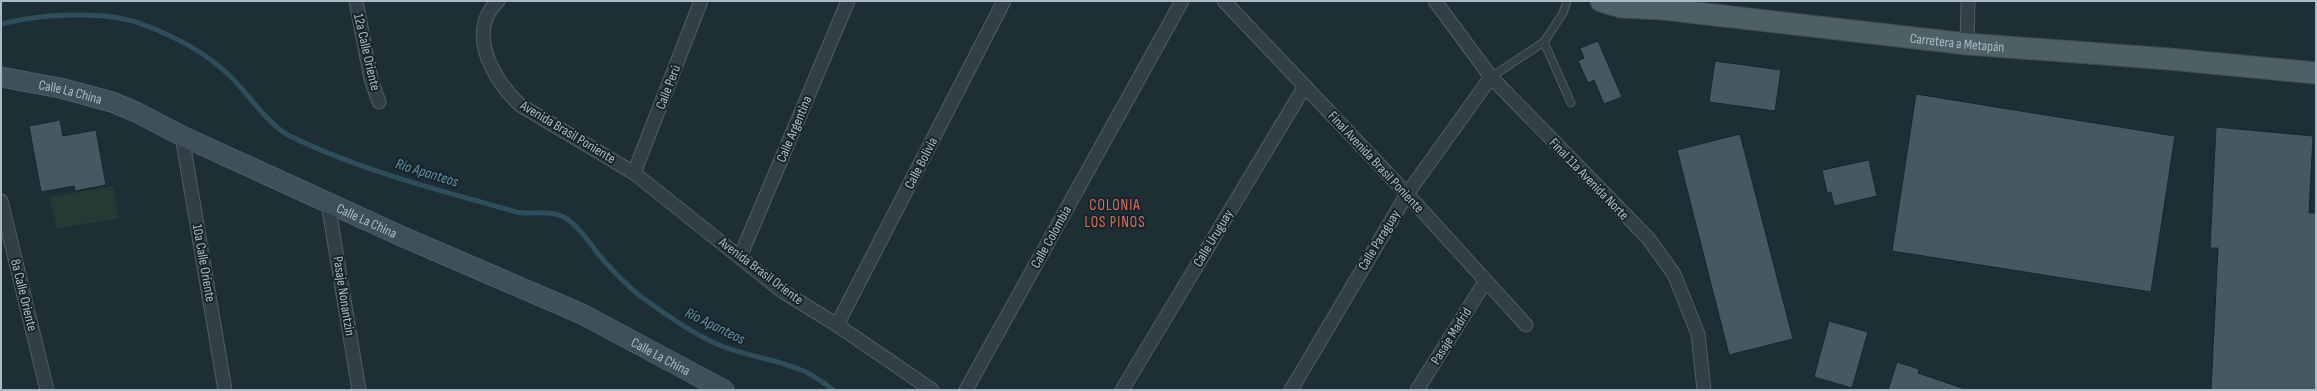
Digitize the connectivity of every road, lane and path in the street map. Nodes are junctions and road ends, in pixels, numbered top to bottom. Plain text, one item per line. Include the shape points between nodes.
1 (356, 1) edge
2 (498, 1) edge
3 (702, 1) edge
4 (848, 1) edge
5 (1004, 1) edge
6 (1182, 1) edge
7 (1224, 1) edge
8 (1435, 1) edge
9 (1567, 1) edge
10 (1600, 1) edge
11 (1968, 1) edge
12 (1544, 42) junction
13 (1967, 44) junction
14 (2316, 73) edge
15 (1, 77) edge
16 (1491, 77) junction
17 (1304, 86) junction
18 (378, 102) dead end
19 (1571, 104) dead end
20 (182, 136) junction
21 (634, 173) junction
22 (1407, 194) junction
23 (1, 201) edge
24 (328, 203) junction
25 (740, 256) junction
26 (1486, 282) junction
27 (837, 325) junction
28 (1526, 325) dead end
29 (47, 390) edge
30 (226, 390) edge
31 (360, 390) edge
32 (724, 390) edge
33 (932, 390) edge
34 (966, 390) edge
35 (1122, 390) edge
36 (1291, 390) edge
37 (1417, 390) edge
38 (1704, 390) edge

1 - 18 street, 12a Calle Oriente
2 - 21 street, Avenida Brasil Poniente via 491,8 487,18 484,36 487,60 508,93 520,105
3 - 21 street, Calle Perú
4 - 25 street, Calle Argentina
5 - 27 street, Calle Bolivia
6 - 34 street, Calle Colombia
7 - 17 street, Final Avenida Brasil Poniente
8 - 16 street, Final 11a Avenida Norte
9 - 12 lane via 1563,13
10 - 13 main road, Carretera a Metapán via 1621,7 1663,9
11 - 13 street
12 - 16 lane
12 - 19 lane
13 - 14 main road, Carretera a Metapán
15 - 20 main road, Calle La China via 60,88 112,102
16 - 22 street, Calle Paraguay
16 - 38 street, Final 11a Avenida Norte via 1648,238 1666,262 1682,290 1698,334
17 - 22 street, Final Avenida Brasil Poniente
17 - 35 street, Calle Uruguay
20 - 24 main road, Calle La China
20 - 30 street, 10a Calle Oriente
21 - 25 street, Avenida Brasil Oriente
22 - 26 street, Final Avenida Brasil Poniente
22 - 36 street, Calle Paraguay
23 - 29 street, 8a Calle Oriente
24 - 31 street, Pasaje Nonantzin
24 - 32 main road, Calle La China via 582,314
25 - 27 street, Avenida Brasil Oriente via 782,291
26 - 28 street, Final Avenida Brasil Poniente
26 - 37 street, Pasaje Madrid
27 - 33 street, Avenida Brasil Oriente

